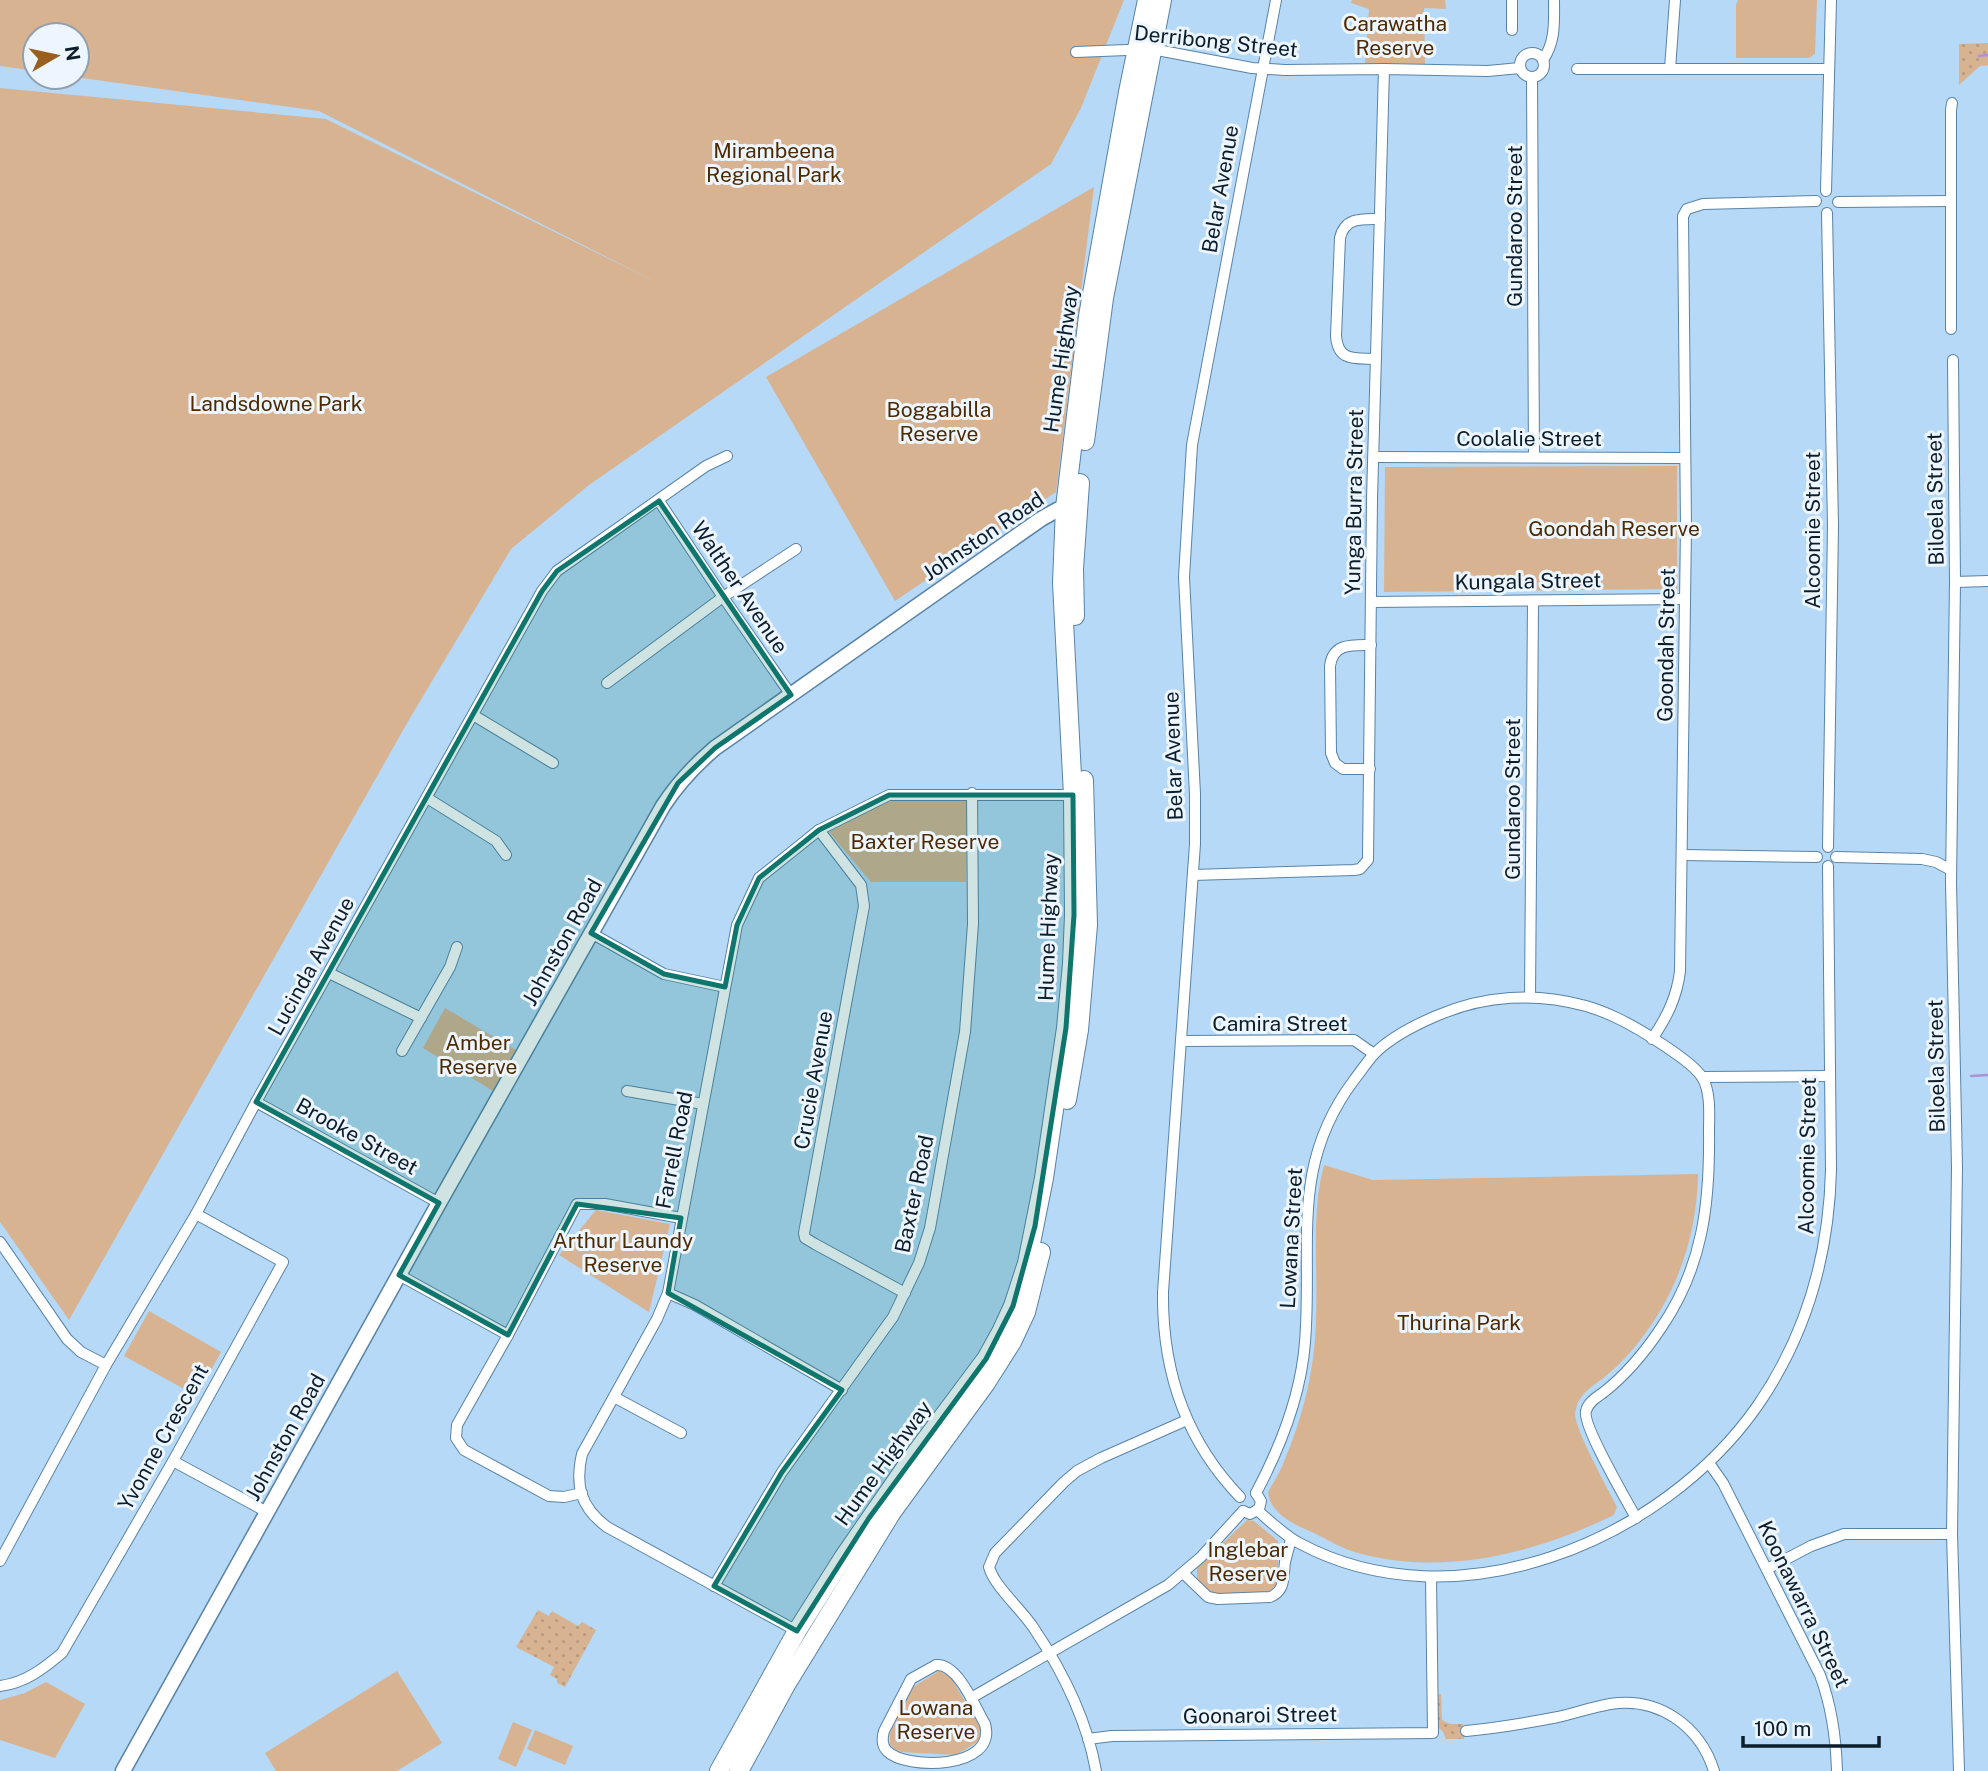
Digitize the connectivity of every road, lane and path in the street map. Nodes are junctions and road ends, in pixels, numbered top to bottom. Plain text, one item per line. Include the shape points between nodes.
1 (1147, 0) edge
2 (1162, 0) edge
3 (1276, 0) edge
4 (1512, 0) edge
5 (1554, 0) edge
6 (1675, 0) edge
7 (1830, 0) edge
8 (1512, 30) dead end
9 (1144, 49) junction
10 (1076, 52) dead end
11 (1544, 60) junction
12 (1520, 68) junction
13 (1262, 69) junction
14 (1384, 69) junction
15 (1577, 69) dead end
16 (1670, 69) junction
17 (1829, 69) junction
18 (1532, 78) junction
19 (1952, 103) dead end
20 (1826, 191) junction
21 (1816, 201) junction
22 (1951, 201) junction
23 (1838, 202) junction
24 (1827, 213) junction
25 (1380, 219) junction
26 (1951, 330) dead end
27 (1375, 359) junction
28 (1953, 360) dead end
29 (727, 456) dead end
30 (1374, 457) junction
31 (1534, 457) junction
32 (1685, 458) junction
33 (659, 501) junction
34 (1072, 505) junction
35 (796, 549) dead end
36 (1955, 582) junction
37 (1988, 582) edge
38 (723, 597) junction
39 (1685, 599) junction
40 (1532, 601) junction
41 (1371, 602) junction
42 (1371, 645) junction
43 (607, 683) dead end
44 (791, 695) junction
45 (473, 715) junction
46 (553, 763) dead end
47 (1370, 769) junction
48 (972, 793) junction
49 (1073, 795) junction
50 (427, 799) junction
51 (819, 830) junction
52 (1828, 847) junction
53 (506, 855) dead end
54 (1682, 855) junction
55 (1817, 857) junction
56 (1836, 858) junction
57 (1828, 866) junction
58 (1951, 870) junction
59 (1193, 875) junction
60 (591, 933) junction
61 (457, 947) dead end
62 (329, 973) junction
63 (725, 987) junction
64 (1530, 997) junction
65 (421, 1018) junction
66 (1652, 1039) junction
67 (1181, 1041) junction
68 (402, 1051) dead end
69 (1374, 1054) junction
70 (1829, 1076) junction
71 (1703, 1077) junction
72 (627, 1091) dead end
73 (256, 1102) junction
74 (703, 1104) junction
75 (439, 1203) junction
76 (195, 1214) junction
77 (681, 1218) junction
78 (0, 1242) edge
79 (399, 1275) junction
80 (668, 1293) junction
81 (905, 1293) junction
82 (508, 1335) junction
83 (106, 1365) junction
84 (842, 1390) junction
85 (614, 1397) junction
86 (1187, 1420) junction
87 (681, 1433) dead end
88 (173, 1461) junction
89 (1709, 1463) junction
90 (582, 1493) junction
91 (1256, 1493) junction
92 (1240, 1496) junction
93 (1257, 1510) junction
94 (267, 1511) junction
95 (1243, 1511) junction
96 (1636, 1518) junction
97 (1952, 1534) junction
98 (1292, 1539) junction
99 (0, 1561) edge
100 (1767, 1569) junction
101 (1183, 1573) junction
102 (1431, 1577) junction
103 (714, 1586) junction
104 (797, 1631) junction
105 (1049, 1655) junction
106 (0, 1686) edge
107 (971, 1698) junction
108 (1466, 1731) dead end
109 (1088, 1739) junction
110 (123, 1771) edge
111 (719, 1771) edge
112 (739, 1771) edge
113 (1096, 1771) edge
114 (1714, 1771) edge
115 (1837, 1771) edge
116 (1959, 1771) edge

1 - 9 highway, Hume Highway
2 - 9 highway, Hume Highway
3 - 13 street, Belar Avenue
4 - 8 street
5 - 11 street via 1554,32
6 - 16 street
7 - 17 street
9 - 10 street, Derribong Street
9 - 13 street, Derribong Street
9 - 34 highway, Hume Highway
11 - 12 street via 1538,54 1526,54
11 - 18 street via 1543,72
12 - 14 street, Derribong Street
12 - 18 street
13 - 14 street, Derribong Street
13 - 59 street, Belar Avenue via 1192,445 1184,577 1195,818
14 - 25 street, Yunga Burra Street
15 - 16 street
16 - 17 street
17 - 20 street
18 - 31 street, Gundaroo Street
19 - 22 street
20 - 21 street
20 - 23 street via 1836,195
21 - 24 street
21 - 32 street, Goondah Street via 1703,204 1687,209 1683,216
22 - 23 street
22 - 26 street
23 - 24 street
24 - 52 street, Alcoomie Street via 1832,526
25 - 27 street, Yunga Burra Street
25 - 27 street via 1354,220 1342,230 1336,336 1346,357
27 - 30 street, Yunga Burra Street
28 - 36 street, Biloela Street
29 - 33 street, Lucinda Avenue
30 - 31 street, Coolalie Street
30 - 41 street, Yunga Burra Street
31 - 32 street, Coolalie Street
32 - 39 street, Goondah Street
33 - 38 street, Walther Avenue
33 - 45 street, Lucinda Avenue via 557,571
34 - 44 street, Johnston Road via 1041,519
34 - 49 highway, Hume Highway via 1062,583
34 - 112 highway, Hume Highway via 1087,938 1077,1044 1036,1276 1026,1312 999,1364 892,1512
35 - 38 street
36 - 37 street
36 - 58 street, Biloela Street
38 - 43 street
38 - 44 street, Walther Avenue
39 - 40 street, Kungala Street
39 - 54 street, Goondah Street
40 - 41 street, Kungala Street
40 - 64 street, Gundaroo Street
41 - 42 street, Yunga Burra Street
42 - 47 street, Yunga Burra Street
42 - 47 street via 1346,645 1334,654 1330,666 1332,759 1343,769
44 - 60 street, Johnston Road via 715,748 678,783
45 - 46 street
45 - 50 street, Lucinda Avenue
47 - 59 street, Yunga Burra Street via 1370,853 1360,869
48 - 49 street, Farrell Road
48 - 51 street, Farrell Road via 889,795
48 - 81 street, Baxter Road via 973,924 965,1032 930,1228
49 - 104 highway, Hume Highway via 1074,915 1066,1028 1027,1263 986,1359 869,1518
50 - 53 street via 496,841
50 - 62 street, Lucinda Avenue
51 - 63 street, Farrell Road via 759,878 737,925
51 - 81 street, Crucie Avenue via 861,886 864,906 804,1233 815,1244
52 - 55 street
52 - 56 street
54 - 55 street
54 - 66 street, Goondah Street via 1678,989
55 - 57 street
56 - 57 street
56 - 58 street via 1922,859
57 - 70 street, Alcoomie Street
58 - 97 street, Biloela Street via 1957,1168
59 - 67 street, Belar Avenue
60 - 63 street via 664,974
60 - 75 street, Johnston Road
61 - 65 street
62 - 65 street
62 - 73 street, Lucinda Avenue
63 - 74 street, Farrell Road
64 - 66 street, Lowana Street via 1598,1010
64 - 69 street, Lowana Street via 1483,1000 1452,1009 1396,1037
65 - 68 street
66 - 71 street, Lowana Street
67 - 69 street, Camira Street via 1354,1040
67 - 86 street, Belar Avenue via 1163,1323 1171,1374
69 - 91 street, Lowana Street via 1330,1117 1315,1157 1308,1198 1301,1371 1287,1427
70 - 71 street
70 - 89 street, Alcoomie Street via 1830,1197 1824,1247 1809,1302 1794,1342 1767,1390
71 - 96 street via 1709,1106 1708,1193 1695,1260 1675,1306 1651,1343 1586,1410 1591,1432
72 - 74 street
73 - 75 street, Brooke Street
73 - 76 street, Lucinda Avenue
74 - 77 street, Farrell Road
75 - 79 street, Johnston Road
76 - 83 street, Lucinda Avenue
76 - 88 street, Yvonne Crescent via 282,1262
77 - 80 street, Farrell Road
77 - 82 street via 605,1204 577,1204
78 - 83 street via 67,1339
79 - 82 street
79 - 94 street, Johnston Road
80 - 84 street
80 - 85 street, Farrell Road
81 - 84 street, Baxter Road
82 - 90 street via 457,1425 458,1443 544,1494
83 - 99 street, Lucinda Avenue
84 - 103 street, Baxter Road via 782,1472
85 - 87 street
85 - 90 street, Farrell Road via 582,1454 578,1477
86 - 92 street, Belar Avenue via 1208,1459
86 - 105 street via 1077,1471 990,1559 990,1574
88 - 94 street
88 - 106 street, Yvonne Crescent via 62,1653 41,1671 16,1684
89 - 96 street, Alcoomie Street
89 - 100 street, Koonawarra Street
90 - 103 street via 593,1515 607,1527
91 - 92 street
91 - 93 street via 1261,1502
92 - 95 street
93 - 95 street
93 - 98 street, Alcoomie Street
94 - 110 street, Johnston Road
95 - 101 street
96 - 102 street, Alcoomie Street via 1539,1561
97 - 100 street via 1844,1534
97 - 116 street, Biloela Street
98 - 101 street via 1282,1587 1270,1597 1213,1599
98 - 102 street, Alcoomie Street via 1361,1568
100 - 115 street, Koonawarra Street via 1829,1698
101 - 105 street
102 - 109 street, Goonaroi Street via 1433,1733
103 - 104 street
104 - 111 highway, Hume Highway
105 - 107 street
105 - 109 street
107 - 107 street via 987,1730 977,1751 955,1762 913,1761 895,1757 884,1747 884,1731 906,1685 918,1674 936,1665 948,1667
108 - 114 street via 1510,1727 1612,1703 1634,1703 1679,1719 1709,1754
109 - 113 street

